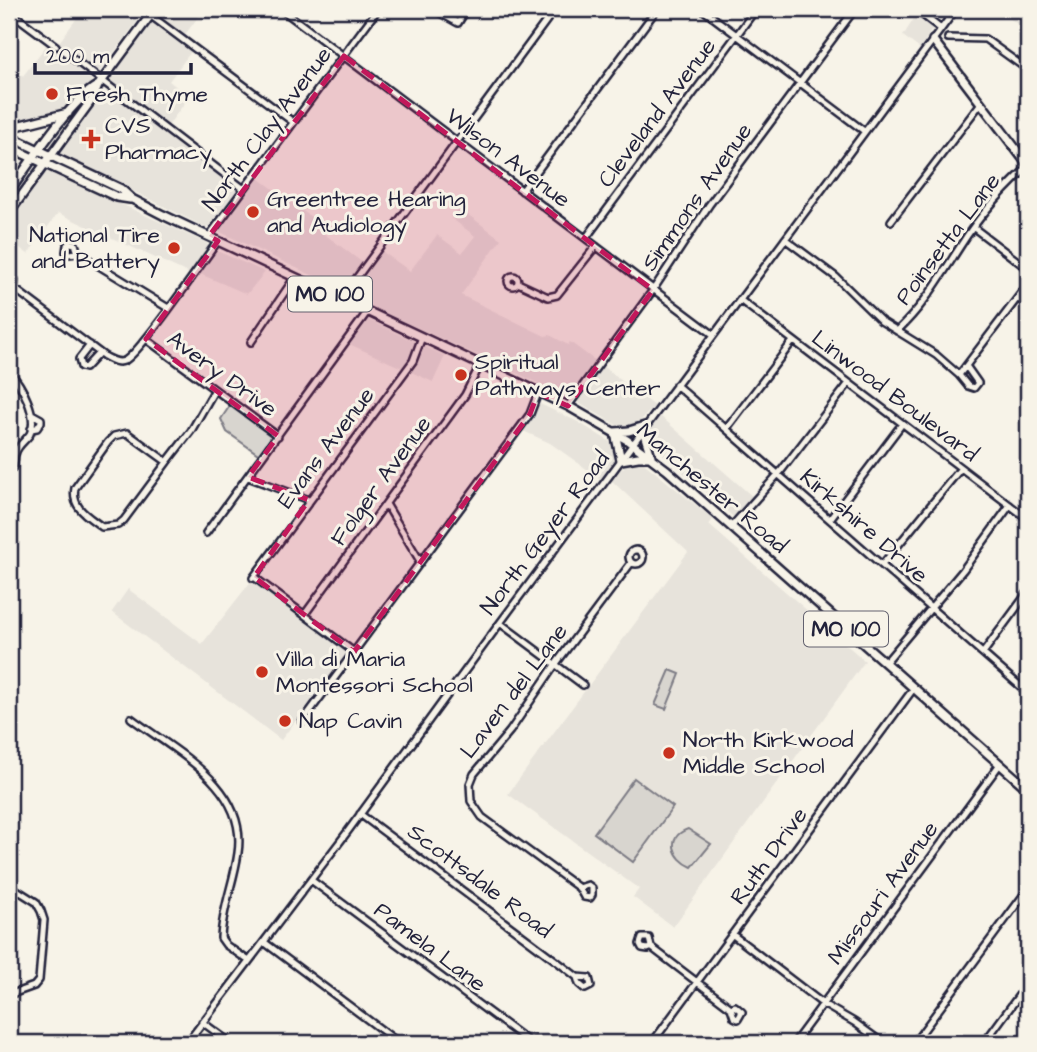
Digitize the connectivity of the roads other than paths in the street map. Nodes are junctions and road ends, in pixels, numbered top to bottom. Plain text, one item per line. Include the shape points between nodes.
1 (142, 9) edge
2 (281, 9) edge
3 (378, 9) edge
4 (433, 9) edge
5 (450, 9) edge
6 (458, 9) edge
7 (555, 9) edge
8 (657, 9) edge
9 (702, 9) edge
10 (756, 9) edge
11 (855, 9) edge
12 (915, 9) edge
13 (956, 9) edge
14 (9, 11) edge
15 (153, 12) edge
16 (441, 14) junction
17 (941, 29) junction
18 (737, 35) junction
19 (948, 38) dead end
20 (933, 40) junction
21 (344, 57) junction
22 (1028, 70) edge
23 (100, 83) junction
24 (800, 83) junction
25 (981, 103) junction
26 (68, 113) junction
27 (293, 122) junction
28 (9, 128) edge
29 (864, 131) junction
30 (9, 136) edge
31 (456, 142) junction
32 (9, 147) edge
33 (40, 151) junction
34 (51, 156) junction
35 (34, 158) junction
36 (45, 164) junction
37 (1028, 166) edge
38 (244, 189) junction
39 (522, 191) junction
40 (9, 192) edge
41 (132, 199) junction
42 (9, 212) edge
43 (891, 221) dead end
44 (974, 228) junction
45 (209, 236) junction
46 (586, 238) junction
47 (785, 239) junction
48 (218, 241) junction
49 (596, 246) junction
50 (78, 253) dead end
51 (1028, 269) edge
52 (9, 277) edge
53 (295, 277) junction
54 (518, 283) dead end
55 (1028, 284) edge
56 (11, 290) edge
57 (653, 290) junction
58 (341, 299) junction
59 (1017, 299) junction
60 (740, 300) junction
61 (1028, 303) edge
62 (168, 308) junction
63 (368, 311) junction
64 (897, 331) junction
65 (714, 335) junction
66 (422, 337) junction
67 (146, 339) junction
68 (793, 341) junction
69 (251, 342) dead end
70 (90, 345) junction
71 (99, 353) junction
72 (481, 365) junction
73 (966, 366) junction
74 (9, 371) edge
75 (959, 375) junction
76 (849, 383) junction
77 (676, 385) junction
78 (214, 391) junction
79 (538, 393) junction
80 (568, 406) junction
81 (902, 424) junction
82 (645, 426) junction
83 (727, 428) junction
84 (614, 432) junction
85 (278, 436) junction
86 (632, 444) junction
87 (12, 454) edge
88 (651, 457) junction
89 (621, 460) junction
90 (167, 462) junction
91 (9, 468) edge
92 (961, 468) junction
93 (778, 474) junction
94 (248, 477) junction
95 (309, 500) junction
96 (386, 503) junction
97 (1010, 505) junction
98 (830, 519) junction
99 (1028, 519) edge
100 (732, 527) junction
101 (206, 533) dead end
102 (420, 561) junction
103 (631, 563) dead end
104 (882, 565) junction
105 (1028, 592) edge
106 (931, 608) junction
107 (304, 614) junction
108 (500, 623) junction
109 (354, 652) junction
110 (983, 653) junction
111 (885, 663) junction
112 (555, 664) junction
113 (583, 685) dead end
114 (914, 688) junction
115 (1028, 693) edge
116 (131, 718) dead end
117 (302, 722) dead end
118 (1000, 764) junction
119 (1028, 789) edge
120 (360, 814) junction
121 (311, 880) junction
122 (9, 885) edge
123 (579, 888) dead end
124 (1028, 889) edge
125 (733, 935) junction
126 (264, 942) junction
127 (651, 947) dead end
128 (249, 961) junction
129 (577, 977) dead end
130 (697, 983) junction
131 (1028, 983) edge
132 (9, 995) edge
133 (823, 1004) junction
134 (731, 1008) dead end
135 (202, 1022) junction
136 (529, 1042) edge
137 (187, 1043) edge
138 (231, 1043) edge
139 (399, 1043) edge
140 (540, 1043) edge
141 (653, 1043) edge
142 (794, 1043) edge
143 (883, 1043) edge
144 (914, 1043) edge
145 (984, 1043) edge

1 - 15 street
2 - 21 street, Wilson Avenue
3 - 21 street, North Clay Avenue
4 - 16 street
5 - 16 street
6 - 16 street via 463,15 458,23
7 - 31 street
8 - 39 street
9 - 18 street
10 - 18 street, Cleveland Avenue
11 - 24 street, Simmons Avenue
12 - 17 street
13 - 17 street, North Geyer Road
14 - 23 street
15 - 23 main road
15 - 27 street
17 - 20 street, North Geyer Road
18 - 24 street
18 - 46 street, Cleveland Avenue
19 - 22 street via 985,38
20 - 25 main road
20 - 29 street, North Geyer Road
21 - 27 street, North Clay Avenue
21 - 31 street, Wilson Avenue
23 - 26 main road
23 - 34 main road
23 - 38 street
24 - 29 street
24 - 57 street, Simmons Avenue via 696,223
25 - 37 main road
25 - 43 street
26 - 28 main road
26 - 33 main road
27 - 38 street, North Clay Avenue
29 - 47 street, North Geyer Road
30 - 33 main road, Manchester Road / MO 100
31 - 39 street, Wilson Avenue
31 - 58 street
32 - 35 main road, Manchester Road / MO 100
33 - 34 main road, Manchester Road / MO 100
33 - 35 main road
34 - 36 main road
34 - 41 main road, Manchester Road / MO 100
35 - 36 main road, Manchester Road / MO 100
35 - 40 main road
36 - 41 main road, Manchester Road / MO 100 via 117,197
36 - 42 main road
37 - 44 street, Poinsetta Lane
38 - 45 street, North Clay Avenue
39 - 46 street, Wilson Avenue
41 - 45 main road, Manchester Road / MO 100
44 - 51 street
44 - 64 street, Poinsetta Lane via 924,303
45 - 48 main road, Manchester Road / MO 100
46 - 49 street, Wilson Avenue
47 - 60 street, North Geyer Road
47 - 64 street
48 - 53 main road, Manchester Road / MO 100
48 - 62 street, North Clay Avenue
49 - 54 street via 557,295 548,296
49 - 57 street, Wilson Avenue
50 - 62 street
52 - 56 street via 15,281
53 - 58 main road, Manchester Road / MO 100
53 - 69 street
55 - 59 street
56 - 70 street
57 - 65 street, Wilson Avenue
57 - 80 street, Simmons Avenue
58 - 63 main road, Manchester Road / MO 100
59 - 61 street
59 - 73 street
60 - 65 street, North Geyer Road
60 - 68 street, Linwood Boulevard
62 - 67 street, North Clay Avenue
63 - 66 main road, Manchester Road / MO 100
63 - 85 street
64 - 75 street
65 - 77 street, North Geyer Road
66 - 72 main road, Manchester Road / MO 100
66 - 95 street, Evans Avenue via 412,361
67 - 71 street, North Clay Avenue via 126,360 119,362
67 - 78 street, Avery Drive
68 - 76 street, Linwood Boulevard
68 - 83 street
70 - 71 street
70 - 71 street via 79,359 81,367
72 - 79 main road, Manchester Road / MO 100
72 - 96 street, Folger Avenue via 465,395
73 - 75 street
73 - 75 street via 978,380 977,386 971,388
74 - 87 street via 32,414 31,429
76 - 81 street, Linwood Boulevard
76 - 93 street
77 - 82 street, North Geyer Road
77 - 83 street, Kirkshire Drive
78 - 85 street, Avery Drive
78 - 90 street
79 - 80 main road, Manchester Road / MO 100
79 - 102 street via 530,414
80 - 84 main road, Manchester Road / MO 100
81 - 92 street, Linwood Boulevard
81 - 98 street
82 - 84 main road
82 - 86 street, North Geyer Road
82 - 88 main road
83 - 93 street, Kirkshire Drive
84 - 86 main road, Manchester Road / MO 100
84 - 89 main road
85 - 94 street
86 - 88 main road, Manchester Road / MO 100
86 - 89 street, North Geyer Road
87 - 91 street via 15,464
88 - 89 main road
88 - 100 main road, Manchester Road / MO 100
89 - 108 street, North Geyer Road
90 - 90 street via 117,525 102,527 74,502 75,488 114,436 127,433
92 - 97 street, Linwood Boulevard
92 - 104 street
93 - 98 street, Kirkshire Drive
93 - 100 street
94 - 95 street
94 - 101 street
95 - 107 street, Evans Avenue via 253,577
96 - 102 street
96 - 107 street, Folger Avenue
97 - 99 street, Linwood Boulevard
97 - 106 street
98 - 104 street, Kirkshire Drive
100 - 111 main road, Manchester Road / MO 100
102 - 109 street
103 - 112 street, Laven del Lane
104 - 106 street, Kirkshire Drive
105 - 110 street
106 - 110 street, Kirkshire Drive
106 - 111 street
107 - 109 street
108 - 112 street
108 - 120 street, North Geyer Road
109 - 117 street
110 - 115 street, Kirkshire Drive
111 - 114 main road, Manchester Road / MO 100
112 - 113 street
112 - 123 street, Laven del Lane via 474,775 471,801 482,817
114 - 118 main road, Manchester Road / MO 100
114 - 125 street, Ruth Drive
116 - 128 street via 213,780 231,806 239,828 239,852 221,938
118 - 119 main road, Manchester Road / MO 100
118 - 133 street, Missouri Avenue
120 - 121 street, North Geyer Road
120 - 129 street, Scottsdale Road
121 - 126 street, North Geyer Road
121 - 136 street, Pamela Lane
122 - 132 street via 36,902 44,920 39,979 34,986
124 - 144 street
125 - 130 street, Ruth Drive
125 - 133 street
126 - 128 street, North Geyer Road
126 - 139 street
127 - 130 street
128 - 135 street, North Geyer Road
130 - 134 street
130 - 141 street, Ruth Drive
131 - 145 street
133 - 142 street, Missouri Avenue
133 - 143 street
135 - 137 street, North Geyer Road
135 - 138 street
136 - 140 street, Pamela Lane

